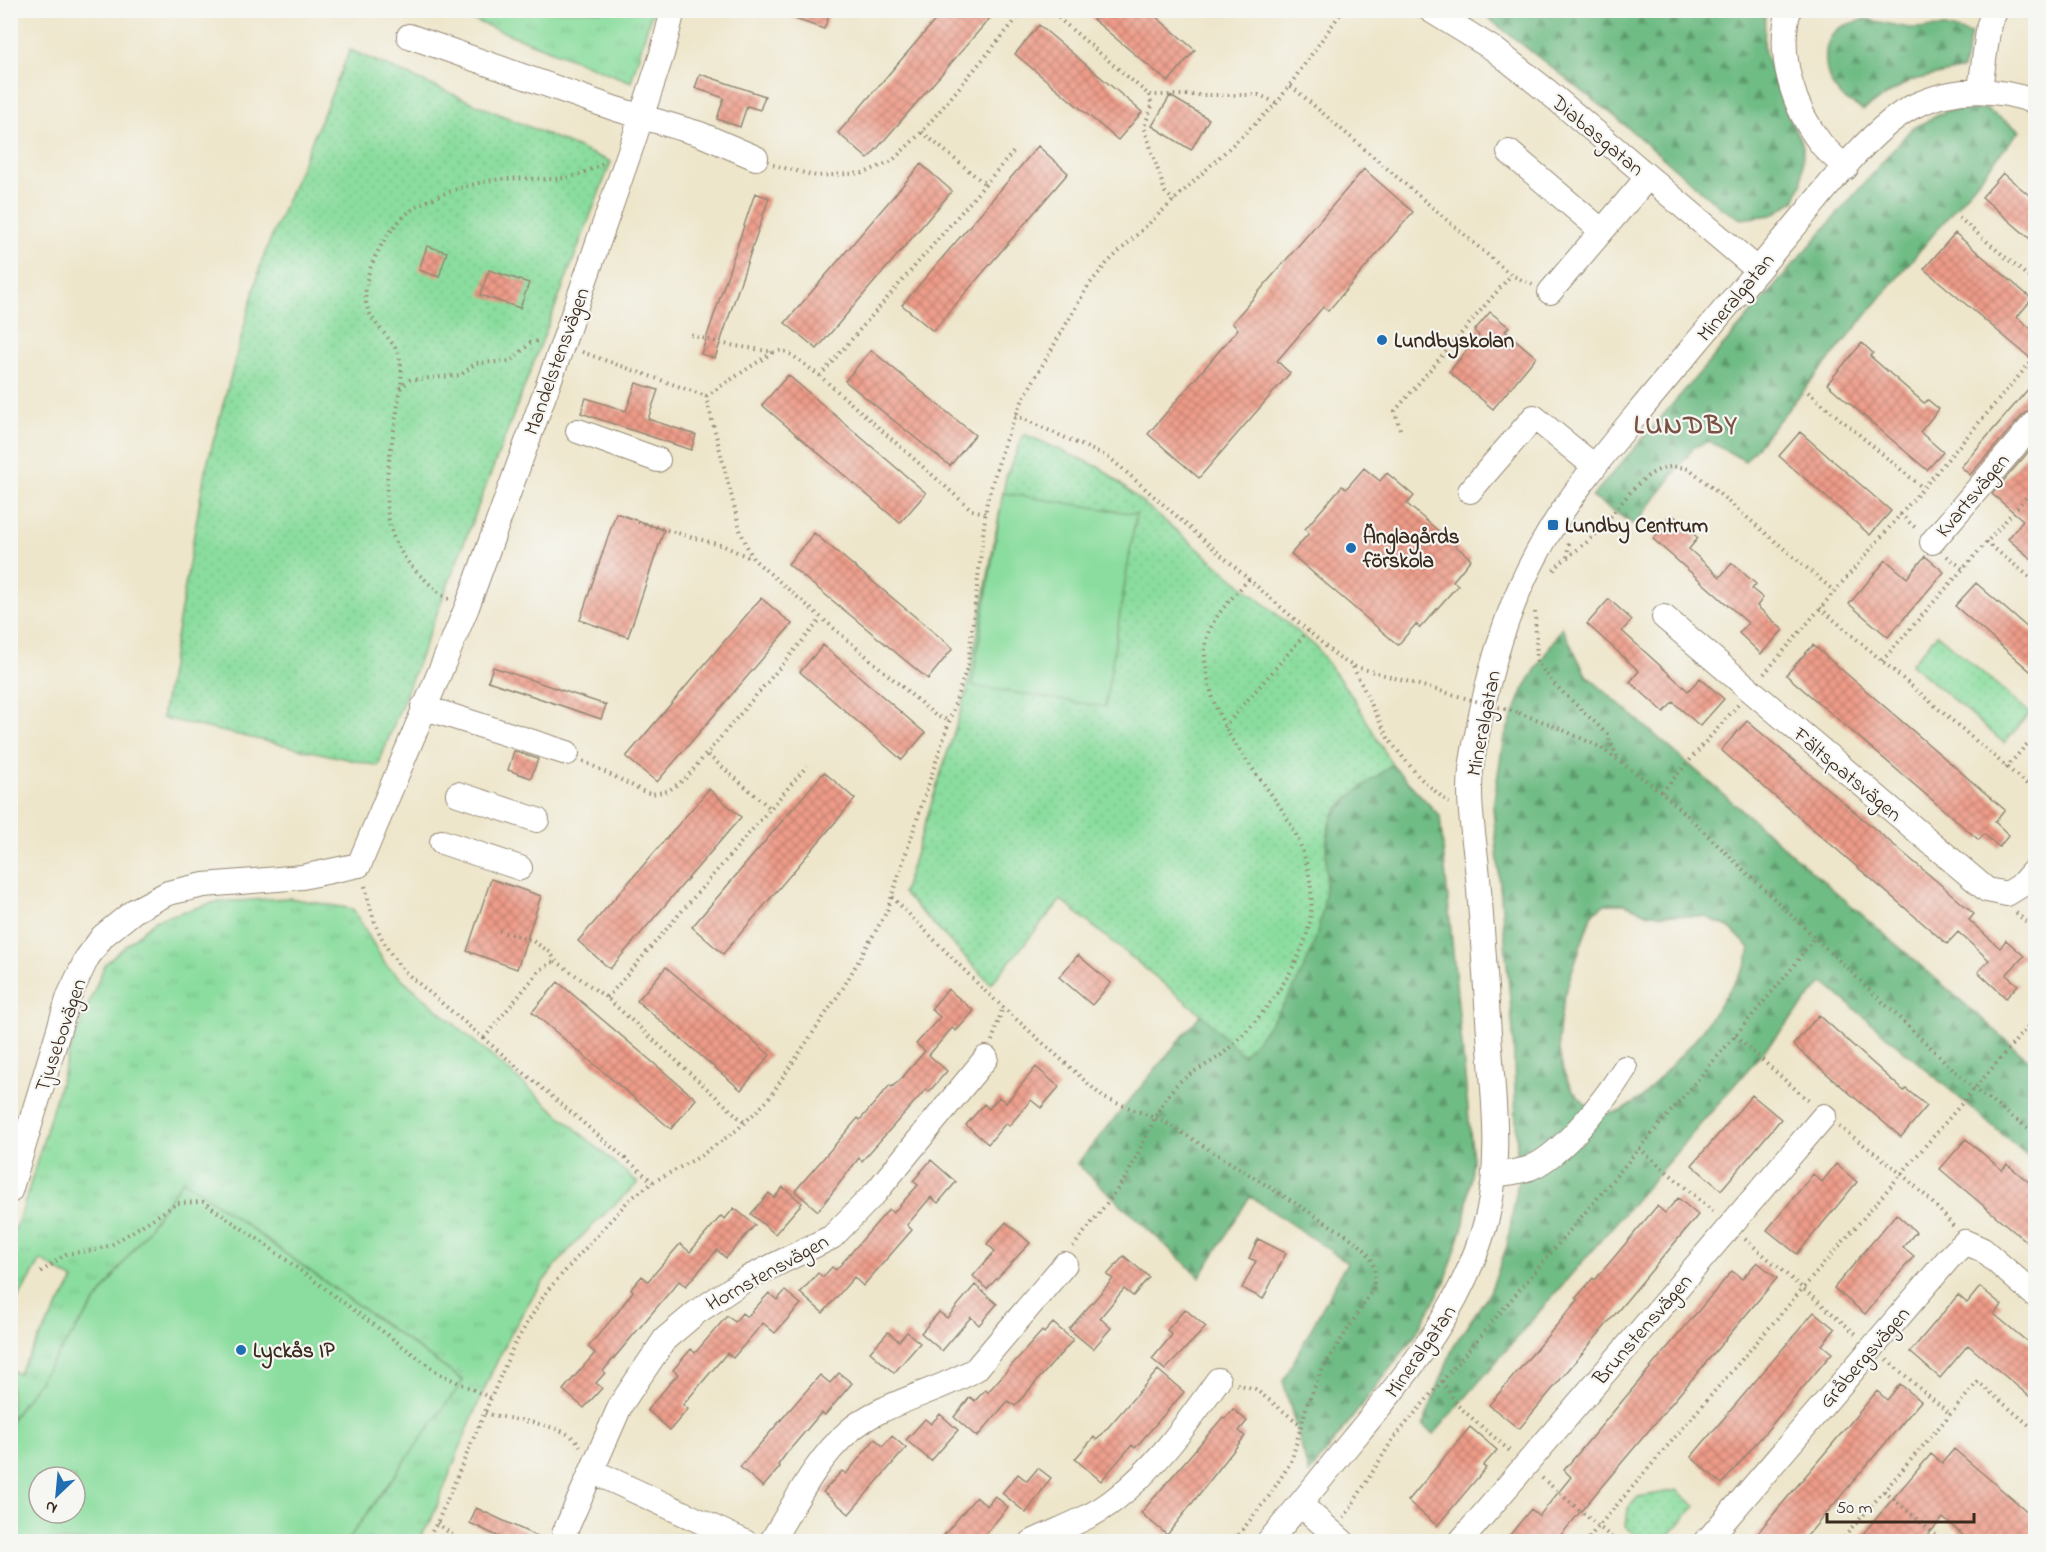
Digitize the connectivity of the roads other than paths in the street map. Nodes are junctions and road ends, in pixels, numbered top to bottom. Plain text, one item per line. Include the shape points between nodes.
1 (673, 10) edge
2 (1430, 10) edge
3 (1789, 10) edge
4 (1996, 10) edge
5 (409, 36) dead end
6 (1980, 89) junction
7 (2036, 102) edge
8 (641, 117) junction
9 (1509, 152) dead end
10 (756, 158) road end
11 (1846, 168) junction
12 (1648, 177) junction
13 (1602, 231) junction
14 (1758, 270) junction
15 (1550, 292) road end
16 (2036, 421) edge
17 (578, 431) dead end
18 (658, 460) dead end
19 (1594, 466) junction
20 (1470, 491) dead end
21 (1932, 543) dead end
22 (1664, 617) dead end
23 (423, 707) junction
24 (567, 753) road end
25 (458, 794) dead end
26 (537, 820) dead end
27 (442, 842) dead end
28 (520, 868) dead end
29 (2036, 868) edge
30 (286, 879) joint
31 (986, 1058) road end
32 (1625, 1068) dead end
33 (1824, 1116) road end
34 (1494, 1175) junction
35 (10, 1191) edge
36 (1065, 1264) road end
37 (2036, 1296) edge
38 (1218, 1380) road end
39 (592, 1471) junction
40 (1301, 1505) junction
41 (1341, 1533) edge
42 (564, 1534) dead end
43 (745, 1542) edge
44 (771, 1542) edge
45 (1032, 1542) edge
46 (1268, 1542) edge
47 (1460, 1542) edge
48 (1706, 1542) edge

1 - 8 street, Mandelstensvägen
2 - 12 street, Diabasgatan via 1495,50
3 - 11 street via 1785,44 1788,75 1816,136
4 - 6 street via 1989,24
5 - 8 street
6 - 7 street, Mineralgatan
6 - 11 street, Mineralgatan via 1939,96 1911,108 1887,125
8 - 10 street
8 - 23 street, Mandelstensvägen via 467,607
9 - 13 street
11 - 14 street, Mineralgatan
12 - 13 street
12 - 14 street, Diabasgatan
13 - 15 street
14 - 19 street, Mineralgatan
16 - 21 street, Kvartsvägen
17 - 18 street
19 - 20 street via 1534,417
19 - 34 street, Mineralgatan via 1577,485 1533,561 1507,621 1485,694 1471,769 1495,1130
22 - 29 street, Fältspatsvägen via 1987,890 2007,894
23 - 24 street
23 - 30 street, Mandelstensvägen via 359,865
25 - 26 street
27 - 28 street
30 - 35 street, Tjusebovägen via 204,885 168,893 134,911 103,936 87,958 69,996
31 - 39 street, Hornstensvägen via 876,1192 832,1237 748,1278 665,1339 621,1404
32 - 34 street via 1605,1100 1557,1150 1531,1168
33 - 47 street, Brunstensvägen
34 - 40 street, Mineralgatan via 1474,1257 1449,1312 1402,1381
36 - 44 street via 976,1369 849,1431 809,1478
37 - 48 street, Gråbergsvägen via 1983,1250 1965,1242
38 - 45 street via 1179,1435 1113,1501
39 - 42 street, Hornstensvägen
39 - 43 street
40 - 41 street
40 - 46 street, Mineralgatan

